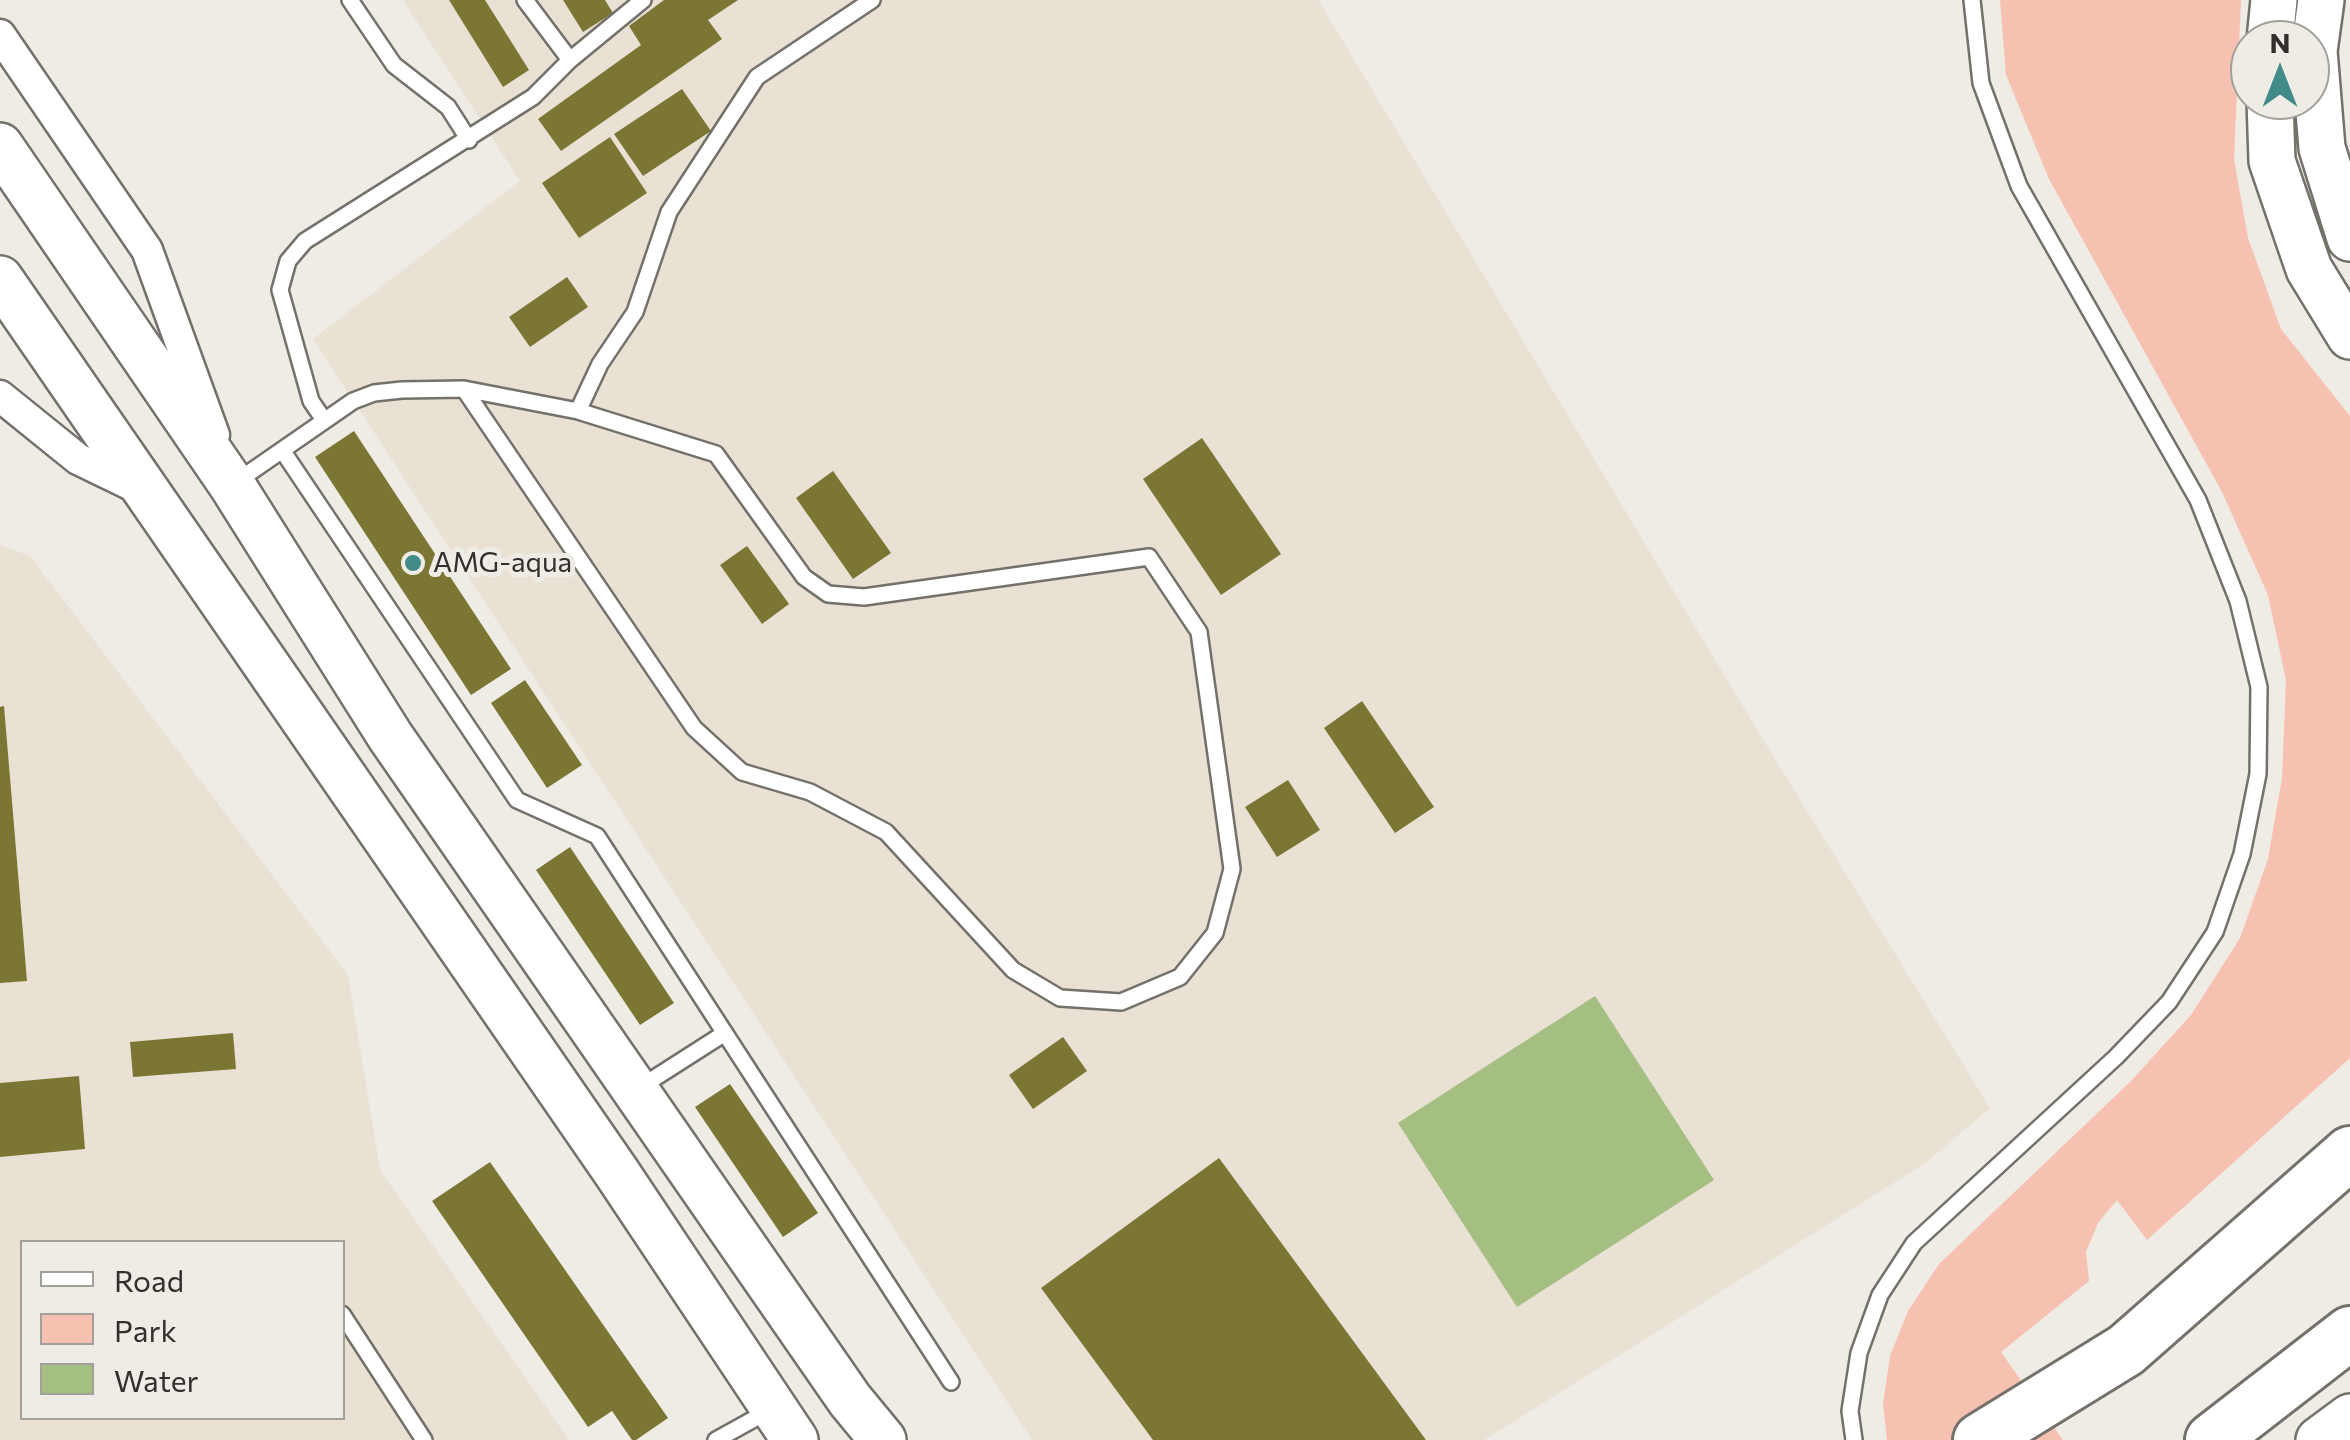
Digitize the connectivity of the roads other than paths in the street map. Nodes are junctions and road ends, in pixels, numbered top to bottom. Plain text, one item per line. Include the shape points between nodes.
1 (350, 0) edge
2 (525, 0) edge
3 (643, 0) edge
4 (872, 0) edge
5 (1972, 0) edge
6 (2321, 0) edge
7 (0, 34) edge
8 (570, 60) junction
9 (2271, 120) edge
10 (470, 140) junction
11 (0, 146) edge
12 (2350, 238) edge
13 (0, 279) edge
14 (2350, 336) edge
15 (464, 389) junction
16 (0, 396) edge
17 (578, 411) junction
18 (324, 420) junction
19 (282, 450) junction
20 (232, 485) junction
21 (143, 490) junction
22 (725, 1033) junction
23 (636, 1090) junction
24 (2350, 1153) edge
25 (345, 1319) edge
26 (2350, 1333) edge
27 (951, 1382) dead end
28 (2350, 1417) edge
29 (786, 1424) edge
30 (424, 1440) edge
31 (716, 1440) edge
32 (883, 1440) edge
33 (1854, 1440) edge
34 (1980, 1440) edge
35 (2212, 1440) edge
36 (2319, 1440) edge

1 - 10 lane via 394,66 448,107
2 - 8 lane
3 - 8 lane
4 - 17 lane via 756,77 669,212 634,312
5 - 33 lane via 1981,83 2019,186 2198,500 2238,600 2260,687 2258,774 2242,854 2215,932 2169,1002 1914,1243 1880,1296 1860,1353 1850,1412
6 - 12 main road via 2314,51 2322,148
7 - 20 street via 147,250
8 - 10 lane via 533,97
9 - 14 main road via 2272,161 2302,251
10 - 18 lane via 304,241 288,261 280,290 311,401
11 - 20 main road
13 - 21 main road
15 - 17 lane
15 - 17 lane via 694,728 742,772 810,792 886,832 1012,970 1060,998 1121,1002 1180,977 1215,933 1232,869 1199,632 1149,557 864,597 828,594 804,577 716,454
15 - 18 lane via 374,393
16 - 21 street via 78,459
18 - 19 lane
19 - 20 lane
19 - 22 lane via 517,800 597,836
20 - 23 main road via 390,736
21 - 29 main road
22 - 23 lane
22 - 27 lane
23 - 32 main road
24 - 34 highway via 2126,1350
25 - 30 lane
26 - 35 highway
28 - 36 main road
29 - 31 lane

